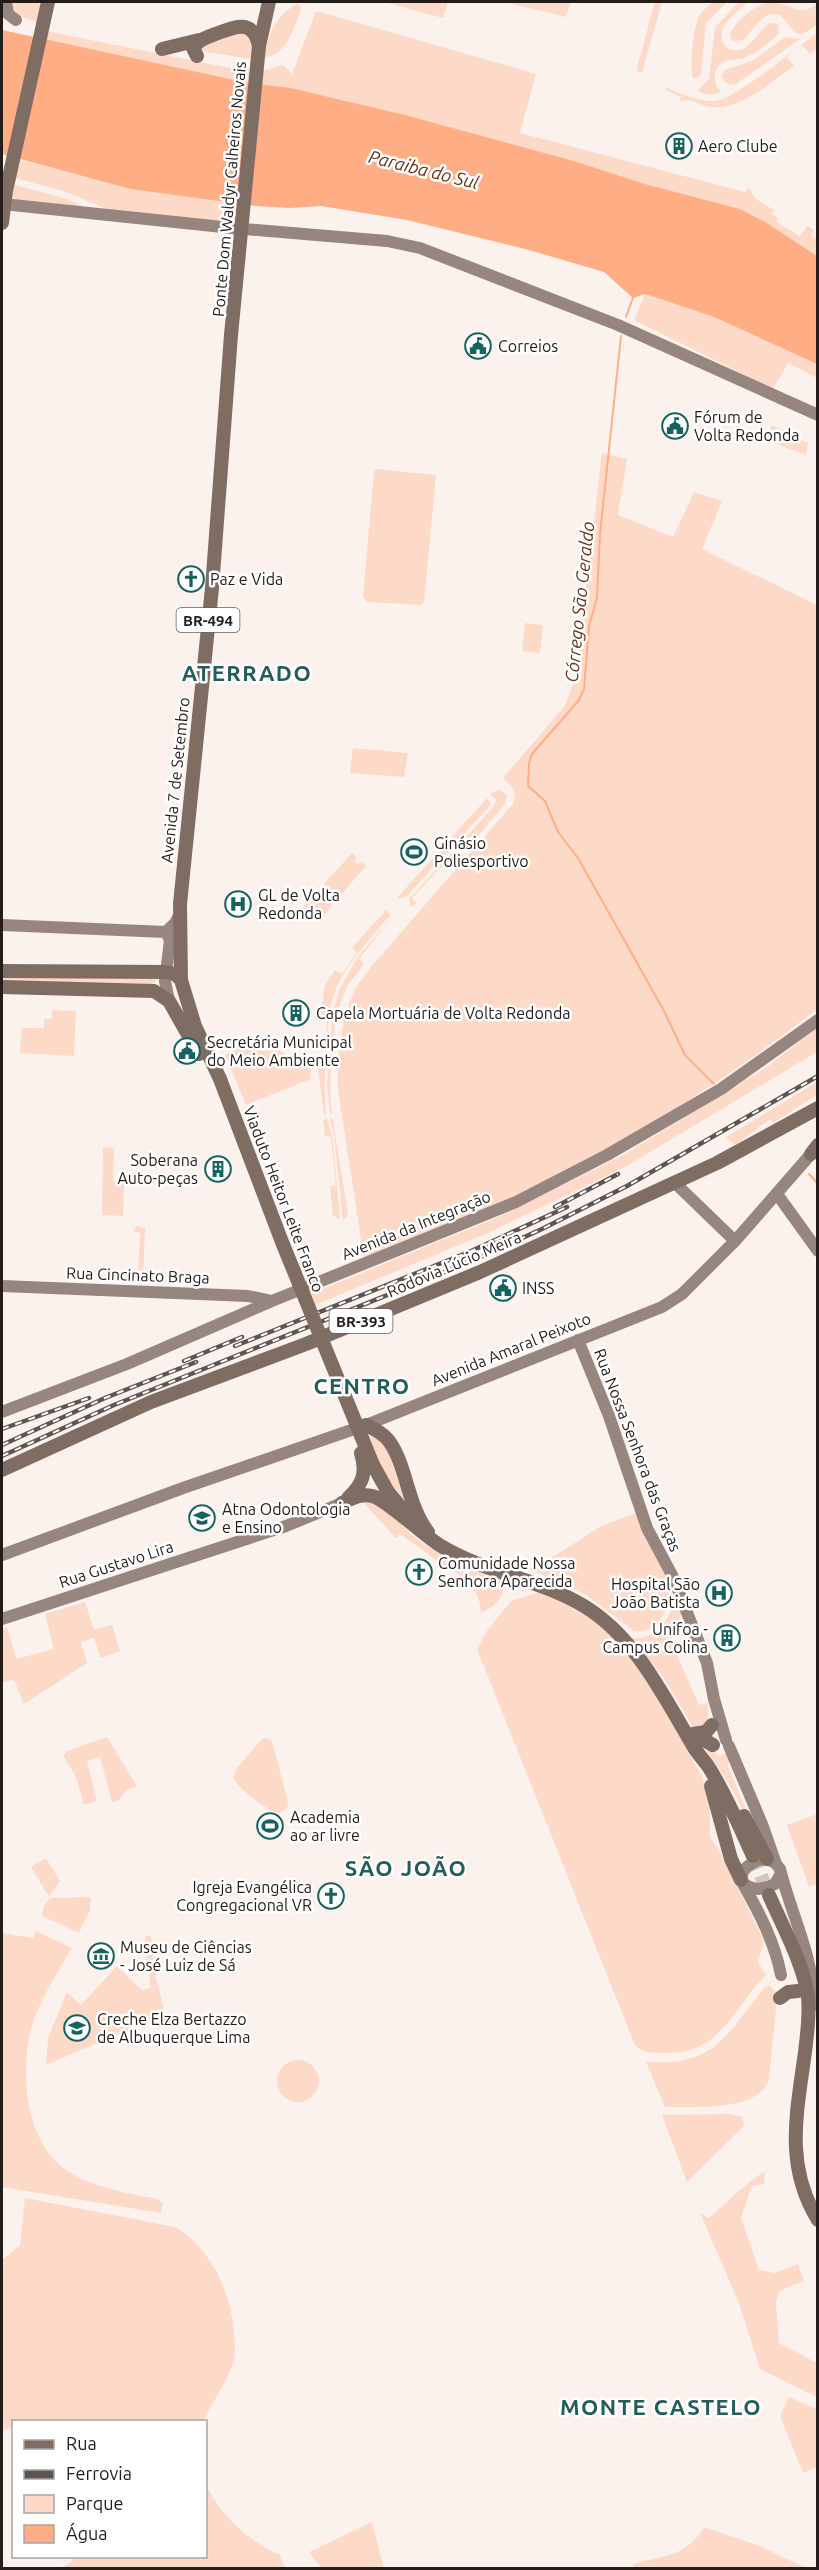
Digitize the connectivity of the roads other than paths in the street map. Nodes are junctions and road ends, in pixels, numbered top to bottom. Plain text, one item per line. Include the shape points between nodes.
1 (6, 2) edge
2 (269, 2) edge
3 (48, 3) edge
4 (16, 20) dead end
5 (199, 40) junction
6 (260, 40) junction
7 (162, 49) dead end
8 (197, 56) dead end
9 (7, 167) edge
10 (3, 204) junction
11 (2, 223) edge
12 (231, 335) joint
13 (818, 415) edge
14 (2, 925) edge
15 (172, 934) junction
16 (2, 970) edge
17 (166, 972) junction
18 (181, 980) junction
19 (2, 987) edge
20 (169, 1001) junction
21 (818, 1020) edge
22 (217, 1080) junction
23 (818, 1098) edge
24 (818, 1108) edge
25 (815, 1150) edge
26 (717, 1162) junction
27 (674, 1182) junction
28 (777, 1194) junction
29 (735, 1241) junction
30 (818, 1251) edge
31 (2, 1286) edge
32 (248, 1296) junction
33 (272, 1301) junction
34 (252, 1311) junction
35 (578, 1340) junction
36 (2, 1412) edge
37 (366, 1425) junction
38 (368, 1467) junction
39 (2, 1470) edge
40 (342, 1503) junction
41 (412, 1526) junction
42 (428, 1532) junction
43 (2, 1555) edge
44 (2, 1619) edge
45 (712, 1725) dead end
46 (693, 1734) junction
47 (713, 1746) junction
48 (765, 1859) junction
49 (781, 1873) junction
50 (742, 1882) junction
51 (762, 1891) junction
52 (756, 1907) junction
53 (781, 1975) dead end
54 (798, 1991) junction
55 (780, 1998) dead end
56 (808, 2029) junction
57 (818, 2220) edge

1 - 4 street via 8,14
2 - 6 main road, Ponte Dom Waldyr Calheiros Novais
3 - 9 main road
5 - 6 main road via 240,26 254,32
5 - 7 main road
5 - 8 main road via 193,48
6 - 12 main road, Ponte Dom Waldyr Calheiros Novais, bridge
9 - 10 main road
10 - 11 main road
10 - 13 street via 404,244 618,325
12 - 15 main road, Avenida 7 de Setembro / BR-494 via 212,588 180,909
14 - 15 street
15 - 17 street, Avenida 7 de Setembro
15 - 18 main road, Avenida 7 de Setembro
16 - 17 main road
17 - 18 main road
17 - 20 street, Avenida 7 de Setembro
18 - 22 main road, Avenida 7 de Setembro
19 - 20 main road via 147,990
20 - 22 main road, Avenida 7 de Setembro
21 - 33 street, Avenida da Integração via 721,1089 566,1177 463,1225
22 - 38 main road, Viaduto Heitor Leite Franco, bridge
22 - 38 main road, bridge
23 - 26 main road, Rodovia Lúcio Meira / BR-393
24 - 26 main road, Rodovia Lúcio Meira / BR-393
25 - 28 street, Avenida Amaral Peixoto
26 - 27 main road, Rodovia Lúcio Meira / BR-393
27 - 29 street
27 - 39 main road, Rodovia Lúcio Meira / BR-393 via 480,1272 306,1344 151,1402
28 - 29 street, Avenida Amaral Peixoto
28 - 30 street
29 - 35 street, Avenida Amaral Peixoto via 676,1299
31 - 32 street, Rua Cincinato Braga
32 - 33 street, Rua Cincinato Braga
32 - 34 street via 255,1304
33 - 34 street, Avenida da Integração
34 - 36 street, Avenida da Integração
35 - 37 street, Avenida Amaral Peixoto
35 - 47 street, Rua Nossa Senhora das Graças via 647,1528 673,1577 708,1663 714,1699
37 - 42 main road via 392,1445 414,1508
37 - 43 street, Avenida Amaral Peixoto
38 - 40 main road via 360,1486
38 - 41 main road via 384,1495
38 - 42 main road via 396,1502
40 - 41 main road via 362,1495 374,1496
40 - 44 street, Rua Gustavo Lira via 314,1516
41 - 47 main road via 460,1557 552,1590 597,1616 638,1657 659,1687
42 - 46 main road via 460,1552 560,1588 600,1612 652,1665
45 - 46 main road via 706,1732
46 - 47 main road
47 - 48 main road via 730,1792
47 - 48 street, Rua Nossa Senhora das Graças via 765,1833
47 - 48 main road via 708,1765
47 - 50 main road via 712,1787 731,1859
48 - 49 street
48 - 50 street via 747,1867 741,1875
49 - 51 street via 775,1884
49 - 56 street via 811,1970 814,2008
50 - 51 street
50 - 52 street
51 - 52 street
51 - 54 main road
51 - 56 main road via 793,1951 808,1995
52 - 53 street
54 - 55 main road
54 - 56 main road
56 - 57 main road via 795,2151 804,2193

